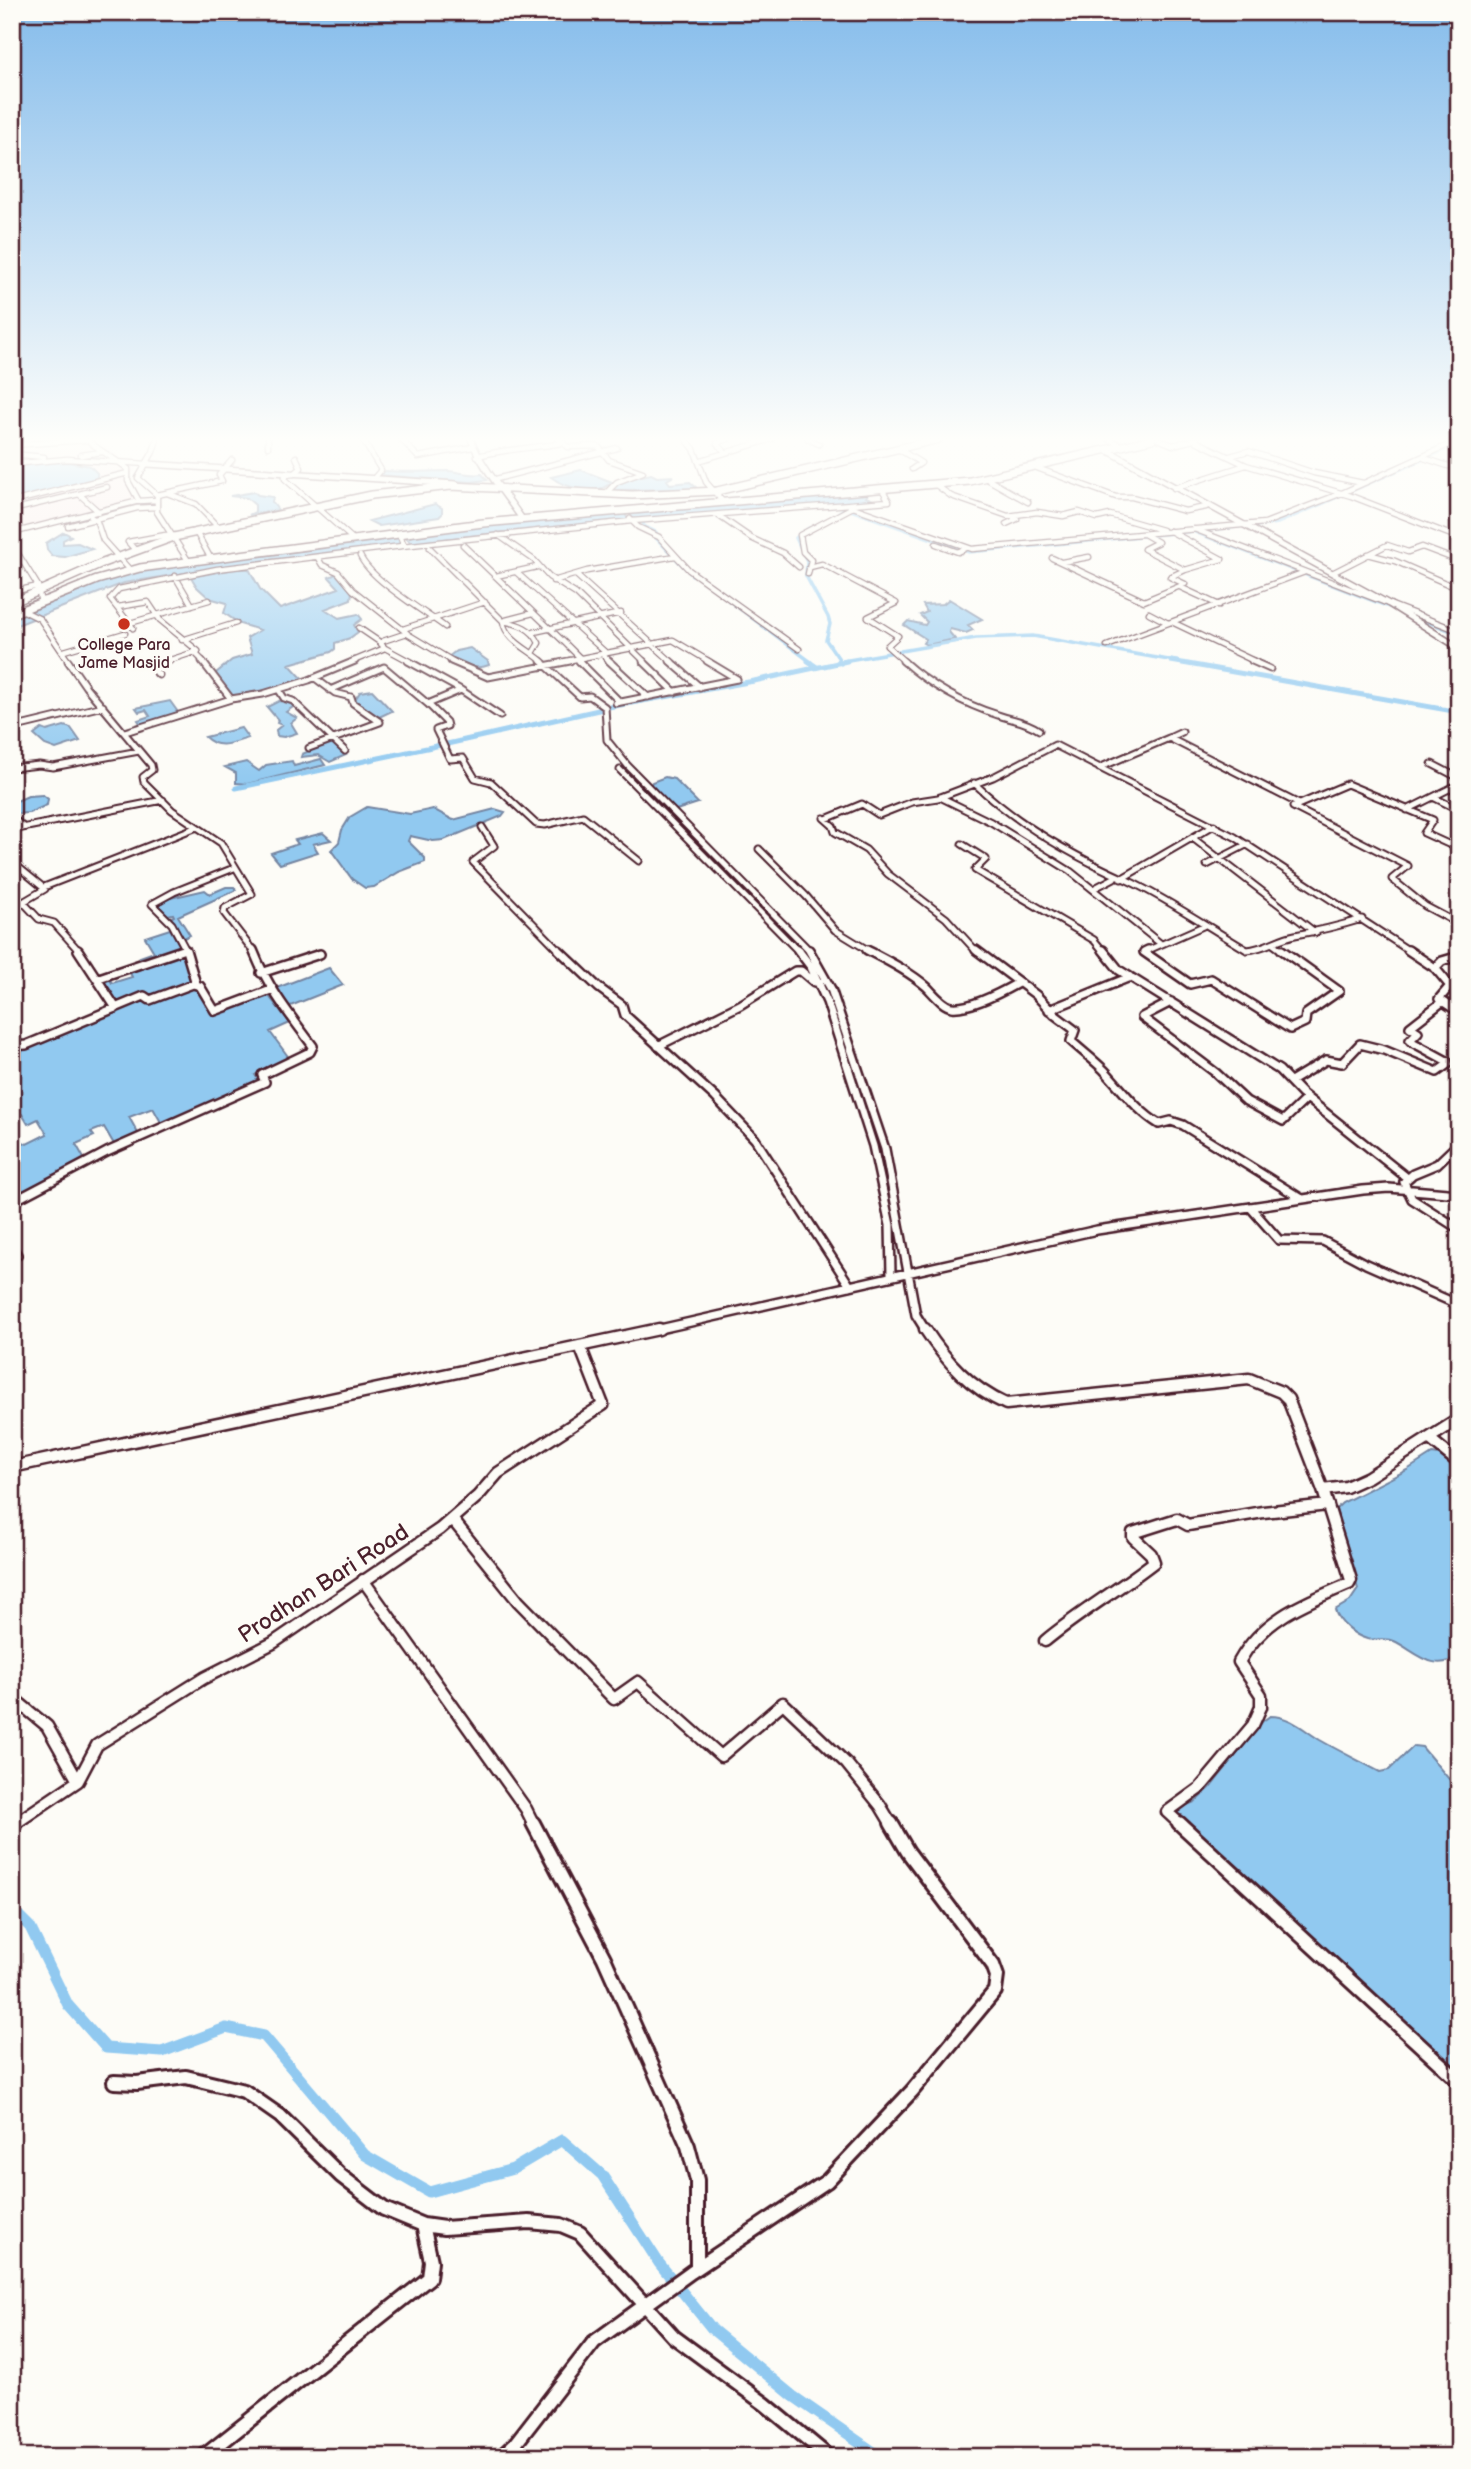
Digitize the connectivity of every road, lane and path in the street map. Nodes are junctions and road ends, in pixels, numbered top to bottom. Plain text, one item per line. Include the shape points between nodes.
1 (18, 554) edge
2 (116, 554) edge
3 (127, 554) edge
4 (184, 554) edge
5 (208, 554) edge
6 (244, 554) edge
7 (315, 554) edge
8 (347, 554) edge
9 (361, 554) edge
10 (436, 554) edge
11 (473, 554) edge
12 (524, 554) edge
13 (784, 554) edge
14 (805, 554) edge
15 (1153, 554) edge
16 (1213, 554) edge
17 (1256, 554) edge
18 (1298, 554) edge
19 (1368, 554) joint
20 (1441, 554) edge
21 (674, 556) joint
22 (119, 557) junction
23 (316, 557) junction
24 (1089, 557) dead end
25 (1052, 558) dead end
26 (211, 559) junction
27 (1459, 561) edge
28 (189, 562) junction
29 (1062, 562) junction
30 (537, 567) junction
31 (799, 567) dead end
32 (810, 567) junction
33 (130, 570) junction
34 (1185, 570) junction
35 (516, 572) junction
36 (1334, 572) junction
37 (1303, 573) junction
38 (808, 574) dead end
39 (576, 575) junction
40 (175, 576) junction
41 (496, 576) junction
42 (553, 580) junction
43 (1459, 581) edge
44 (1449, 585) junction
45 (1180, 587) junction
46 (39, 588) junction
47 (1459, 589) edge
48 (12, 592) edge
49 (152, 596) dead end
50 (45, 600) junction
51 (209, 600) dead end
52 (12, 603) edge
53 (485, 603) junction
54 (192, 605) junction
55 (1219, 605) junction
56 (117, 606) junction
57 (1401, 609) junction
58 (24, 611) junction
59 (533, 612) junction
60 (621, 613) junction
61 (1149, 613) dead end
62 (12, 614) edge
63 (158, 615) junction
64 (601, 618) junction
65 (433, 619) junction
66 (503, 621) junction
67 (573, 622) junction
68 (1170, 622) junction
69 (236, 623) dead end
70 (1434, 626) dead end
71 (445, 627) dead end
72 (359, 628) dead end
73 (549, 628) junction
74 (404, 631) junction
75 (534, 632) junction
76 (125, 633) dead end
77 (1459, 634) edge
78 (182, 640) junction
79 (383, 645) junction
80 (651, 645) junction
81 (1107, 646) dead end
82 (1459, 648) edge
83 (629, 649) junction
84 (799, 649) dead end
85 (64, 651) junction
86 (194, 652) junction
87 (533, 653) junction
88 (603, 655) junction
89 (578, 660) junction
90 (546, 666) junction
91 (1270, 669) dead end
92 (159, 675) dead end
93 (314, 678) junction
94 (701, 687) junction
95 (279, 690) junction
96 (330, 690) junction
97 (461, 690) junction
98 (675, 692) junction
99 (648, 697) junction
100 (231, 699) junction
101 (620, 702) junction
102 (428, 704) junction
103 (103, 706) junction
104 (604, 706) junction
105 (500, 716) dead end
106 (12, 728) edge
107 (1039, 730) dead end
108 (125, 732) junction
109 (1182, 732) dead end
110 (1170, 738) junction
111 (334, 741) junction
112 (309, 748) dead end
113 (139, 751) junction
114 (345, 751) dead end
115 (1432, 764) dead end
116 (12, 768) edge
117 (1099, 768) junction
118 (620, 769) dead end
119 (1459, 778) edge
120 (974, 783) junction
121 (1459, 784) edge
122 (940, 797) junction
123 (1433, 797) junction
124 (163, 800) junction
125 (1299, 804) junction
126 (1407, 810) junction
127 (1459, 810) edge
128 (12, 817) edge
129 (1214, 825) junction
130 (23, 827) junction
131 (197, 827) junction
132 (482, 827) dead end
133 (12, 830) edge
134 (1194, 839) junction
135 (962, 844) dead end
136 (1248, 845) junction
137 (759, 849) dead end
138 (1459, 849) edge
139 (1221, 858) junction
140 (639, 861) dead end
141 (12, 862) edge
142 (1207, 865) dead end
143 (234, 868) junction
144 (1118, 879) junction
145 (44, 887) junction
146 (1093, 888) junction
147 (1362, 919) junction
148 (1459, 924) edge
149 (1203, 926) junction
150 (1316, 933) junction
151 (1161, 944) junction
152 (1273, 944) junction
153 (186, 949) junction
154 (320, 954) dead end
155 (1459, 956) edge
156 (1435, 968) junction
157 (261, 973) junction
158 (1130, 977) junction
159 (99, 978) junction
160 (823, 982) junction
161 (1018, 983) junction
162 (196, 984) junction
163 (271, 990) junction
164 (1171, 1002) junction
165 (1442, 1002) junction
166 (116, 1008) junction
167 (1049, 1010) junction
168 (1459, 1012) edge
169 (12, 1046) edge
170 (658, 1046) junction
171 (1291, 1081) junction
172 (1307, 1098) junction
173 (1459, 1143) edge
174 (1406, 1177) junction
175 (1405, 1189) junction
176 (1459, 1194) edge
177 (1302, 1199) junction
178 (12, 1202) edge
179 (1250, 1207) junction
180 (1459, 1229) edge
181 (12, 1247) edge
182 (12, 1258) edge
183 (907, 1273) junction
184 (891, 1275) junction
185 (850, 1286) junction
186 (1459, 1305) edge
187 (580, 1346) junction
188 (1459, 1419) edge
189 (1431, 1440) junction
190 (1459, 1463) edge
191 (12, 1467) edge
192 (1323, 1490) junction
193 (1328, 1505) junction
194 (452, 1519) junction
195 (363, 1580) junction
196 (1045, 1641) dead end
197 (12, 1697) edge
198 (78, 1780) junction
199 (12, 1825) edge
200 (1459, 2081) edge
201 (114, 2082) dead end
202 (422, 2225) junction
203 (694, 2270) junction
204 (651, 2301) junction
205 (518, 2450) edge
206 (203, 2457) edge
207 (501, 2457) edge
208 (829, 2457) edge

1 - 46 street
2 - 22 street
3 - 22 main road
4 - 28 street
5 - 26 street
6 - 26 main road
7 - 23 street
8 - 23 street
9 - 65 street via 361,562 385,585
10 - 53 street
11 - 41 street
12 - 30 street
13 - 31 street
14 - 32 street
15 - 34 street
16 - 34 street via 1222,559
17 - 37 street
18 - 36 street
19 - 36 street
19 - 44 street
20 - 27 street
21 - 39 street
21 - 84 street
22 - 33 street
22 - 46 main road
23 - 40 street
23 - 74 street
24 - 29 street
25 - 29 street
26 - 28 main road
28 - 33 main road
29 - 45 street via 1142,601
30 - 35 street
30 - 42 street
32 - 38 street
32 - 107 street via 825,563 896,603 868,615 898,636 887,646 893,654 958,699 1004,718 1024,720
33 - 50 main road
34 - 45 street via 1170,577 1185,584
35 - 41 street
35 - 67 street
36 - 57 street
37 - 55 street
37 - 57 street
39 - 42 street
39 - 60 street
40 - 54 street
40 - 56 street via 122,588 110,599
41 - 59 street
42 - 64 street
43 - 44 street
44 - 47 street
45 - 55 street
46 - 48 street
46 - 50 street via 40,599
46 - 52 main road
49 - 56 street
50 - 58 main road
51 - 54 street
53 - 65 street
53 - 66 street
54 - 63 street
55 - 68 street
56 - 63 street via 148,601
56 - 63 street via 132,625
57 - 77 street
57 - 82 street
58 - 62 main road
58 - 85 street via 40,619
59 - 66 street
59 - 73 street
60 - 64 street
60 - 80 street
61 - 68 street
63 - 78 street
64 - 67 street
64 - 83 street
65 - 71 street
65 - 74 street
66 - 75 street
66 - 87 street via 512,638
67 - 73 street
67 - 88 street
68 - 81 street
68 - 91 street
69 - 78 street
70 - 77 street
72 - 79 street
73 - 75 street
73 - 89 street
74 - 79 street
74 - 90 street via 465,669 488,677
75 - 87 street via 539,643
76 - 85 street
78 - 86 street via 198,651
79 - 93 street
79 - 97 street
80 - 83 street
80 - 94 street
80 - 94 street via 673,640 737,679
83 - 88 street
83 - 98 street
85 - 103 street
86 - 92 street via 156,665 153,668
86 - 100 street
87 - 90 street
88 - 89 street
88 - 99 street
89 - 90 street
89 - 101 street
90 - 104 street via 580,697 590,696
93 - 95 street
93 - 96 street
94 - 98 street
95 - 100 street
95 - 111 street
96 - 102 street via 384,667
96 - 111 street via 351,696 353,703 380,722
97 - 102 street
97 - 105 street
98 - 99 street
99 - 101 street
100 - 108 street
101 - 104 street
102 - 140 street via 447,725 436,730 450,759 463,758 475,778 491,782 534,822 542,825 583,816
103 - 106 street
103 - 108 street
104 - 160 street via 610,744 814,955
108 - 113 street
109 - 110 street
110 - 117 street
110 - 125 street
111 - 112 street
111 - 114 street
113 - 116 street via 53,767
113 - 124 street via 152,768 142,779
115 - 119 street
117 - 120 street via 1052,745 1007,771
117 - 129 street
118 - 160 street via 796,948
120 - 122 street
120 - 144 street via 1003,809
121 - 123 street
122 - 146 street via 1001,828
122 - 161 street via 879,815 862,804 825,818 835,832 866,850 888,874 931,904 981,956
123 - 126 street
123 - 127 street
124 - 130 street
124 - 131 street
125 - 126 street via 1347,784
125 - 148 street via 1293,807 1408,866 1392,879 1425,906
126 - 138 street via 1433,820 1423,832
128 - 130 street
129 - 134 street
129 - 136 street
130 - 133 street
131 - 143 street via 225,848
131 - 145 street
132 - 170 street via 494,846 473,862 525,918 622,1005 625,1016
134 - 139 street
134 - 144 street
135 - 158 street via 986,859 975,870 1094,940 1107,961
136 - 139 street
136 - 147 street
137 - 161 street via 835,930 896,965 951,1008 989,998
139 - 142 street
139 - 150 street
141 - 145 street
143 - 153 street via 152,904 167,916
143 - 157 street via 252,894 223,910 254,951
144 - 146 street
144 - 149 street
145 - 159 street via 45,891 23,902 39,919 54,923
146 - 151 street
147 - 150 street
147 - 156 street
149 - 151 street
149 - 152 street via 1247,950
150 - 152 street via 1293,935
151 - 152 street via 1144,951 1190,984 1211,979 1290,1029 1305,1022 1306,1014 1339,991
153 - 159 street
153 - 162 street
154 - 157 street
155 - 156 street
156 - 165 street via 1450,986 1439,999
157 - 163 street
158 - 164 street
158 - 167 street
159 - 166 street
160 - 170 street via 795,971
160 - 183 street via 885,1149
160 - 184 street via 873,1146 890,1225
161 - 167 street
162 - 163 street via 215,1011
162 - 166 street
163 - 178 street via 313,1049 262,1075 265,1082 107,1152
164 - 171 street
164 - 172 street via 1142,1017 1253,1105 1283,1121
165 - 168 street
165 - 171 street via 1410,1027 1418,1032 1412,1042 1447,1061 1437,1072 1360,1044 1342,1063 1326,1060
166 - 169 street via 26,1045
167 - 177 street via 1075,1030 1071,1041 1149,1118 1159,1124 1183,1125
170 - 185 street via 755,1139
171 - 172 street
172 - 174 street
173 - 174 street via 1430,1168
174 - 175 street
175 - 176 street
175 - 177 street
175 - 180 street via 1412,1199
177 - 179 street
179 - 183 street via 1097,1230
179 - 186 street via 1279,1240 1323,1241
181 - 182 street via 17,1255
183 - 184 street
183 - 192 street via 916,1315 927,1334 972,1385 993,1400 1006,1404 1256,1381 1288,1399
184 - 185 street
185 - 187 street
187 - 191 street
187 - 194 street, Prodhan Bari Road via 603,1405 498,1473
188 - 189 street
189 - 190 street
189 - 192 street via 1364,1480
192 - 193 street
193 - 196 street via 1188,1525 1177,1519 1139,1528 1133,1537 1154,1562
193 - 200 street via 1349,1584 1297,1605 1251,1644 1239,1662 1261,1695 1253,1725 1199,1788 1167,1812
194 - 195 street, Prodhan Bari Road
194 - 203 street via 566,1654 614,1699 638,1682 721,1756 777,1706 789,1706 880,1805 997,1976 996,1991 912,2091 827,2181
195 - 198 street, Prodhan Bari Road via 273,1643 204,1678 97,1745
195 - 203 street via 526,1809 604,1958 688,2146 698,2180
197 - 198 street via 47,1726
198 - 199 street, Prodhan Bari Road
201 - 202 street via 186,2077 244,2091 280,2116 341,2176 384,2209
202 - 204 street via 561,2225 580,2233
202 - 206 street via 431,2261 429,2278
203 - 204 street
204 - 205 street via 594,2342
204 - 208 street via 674,2337
205 - 207 street

